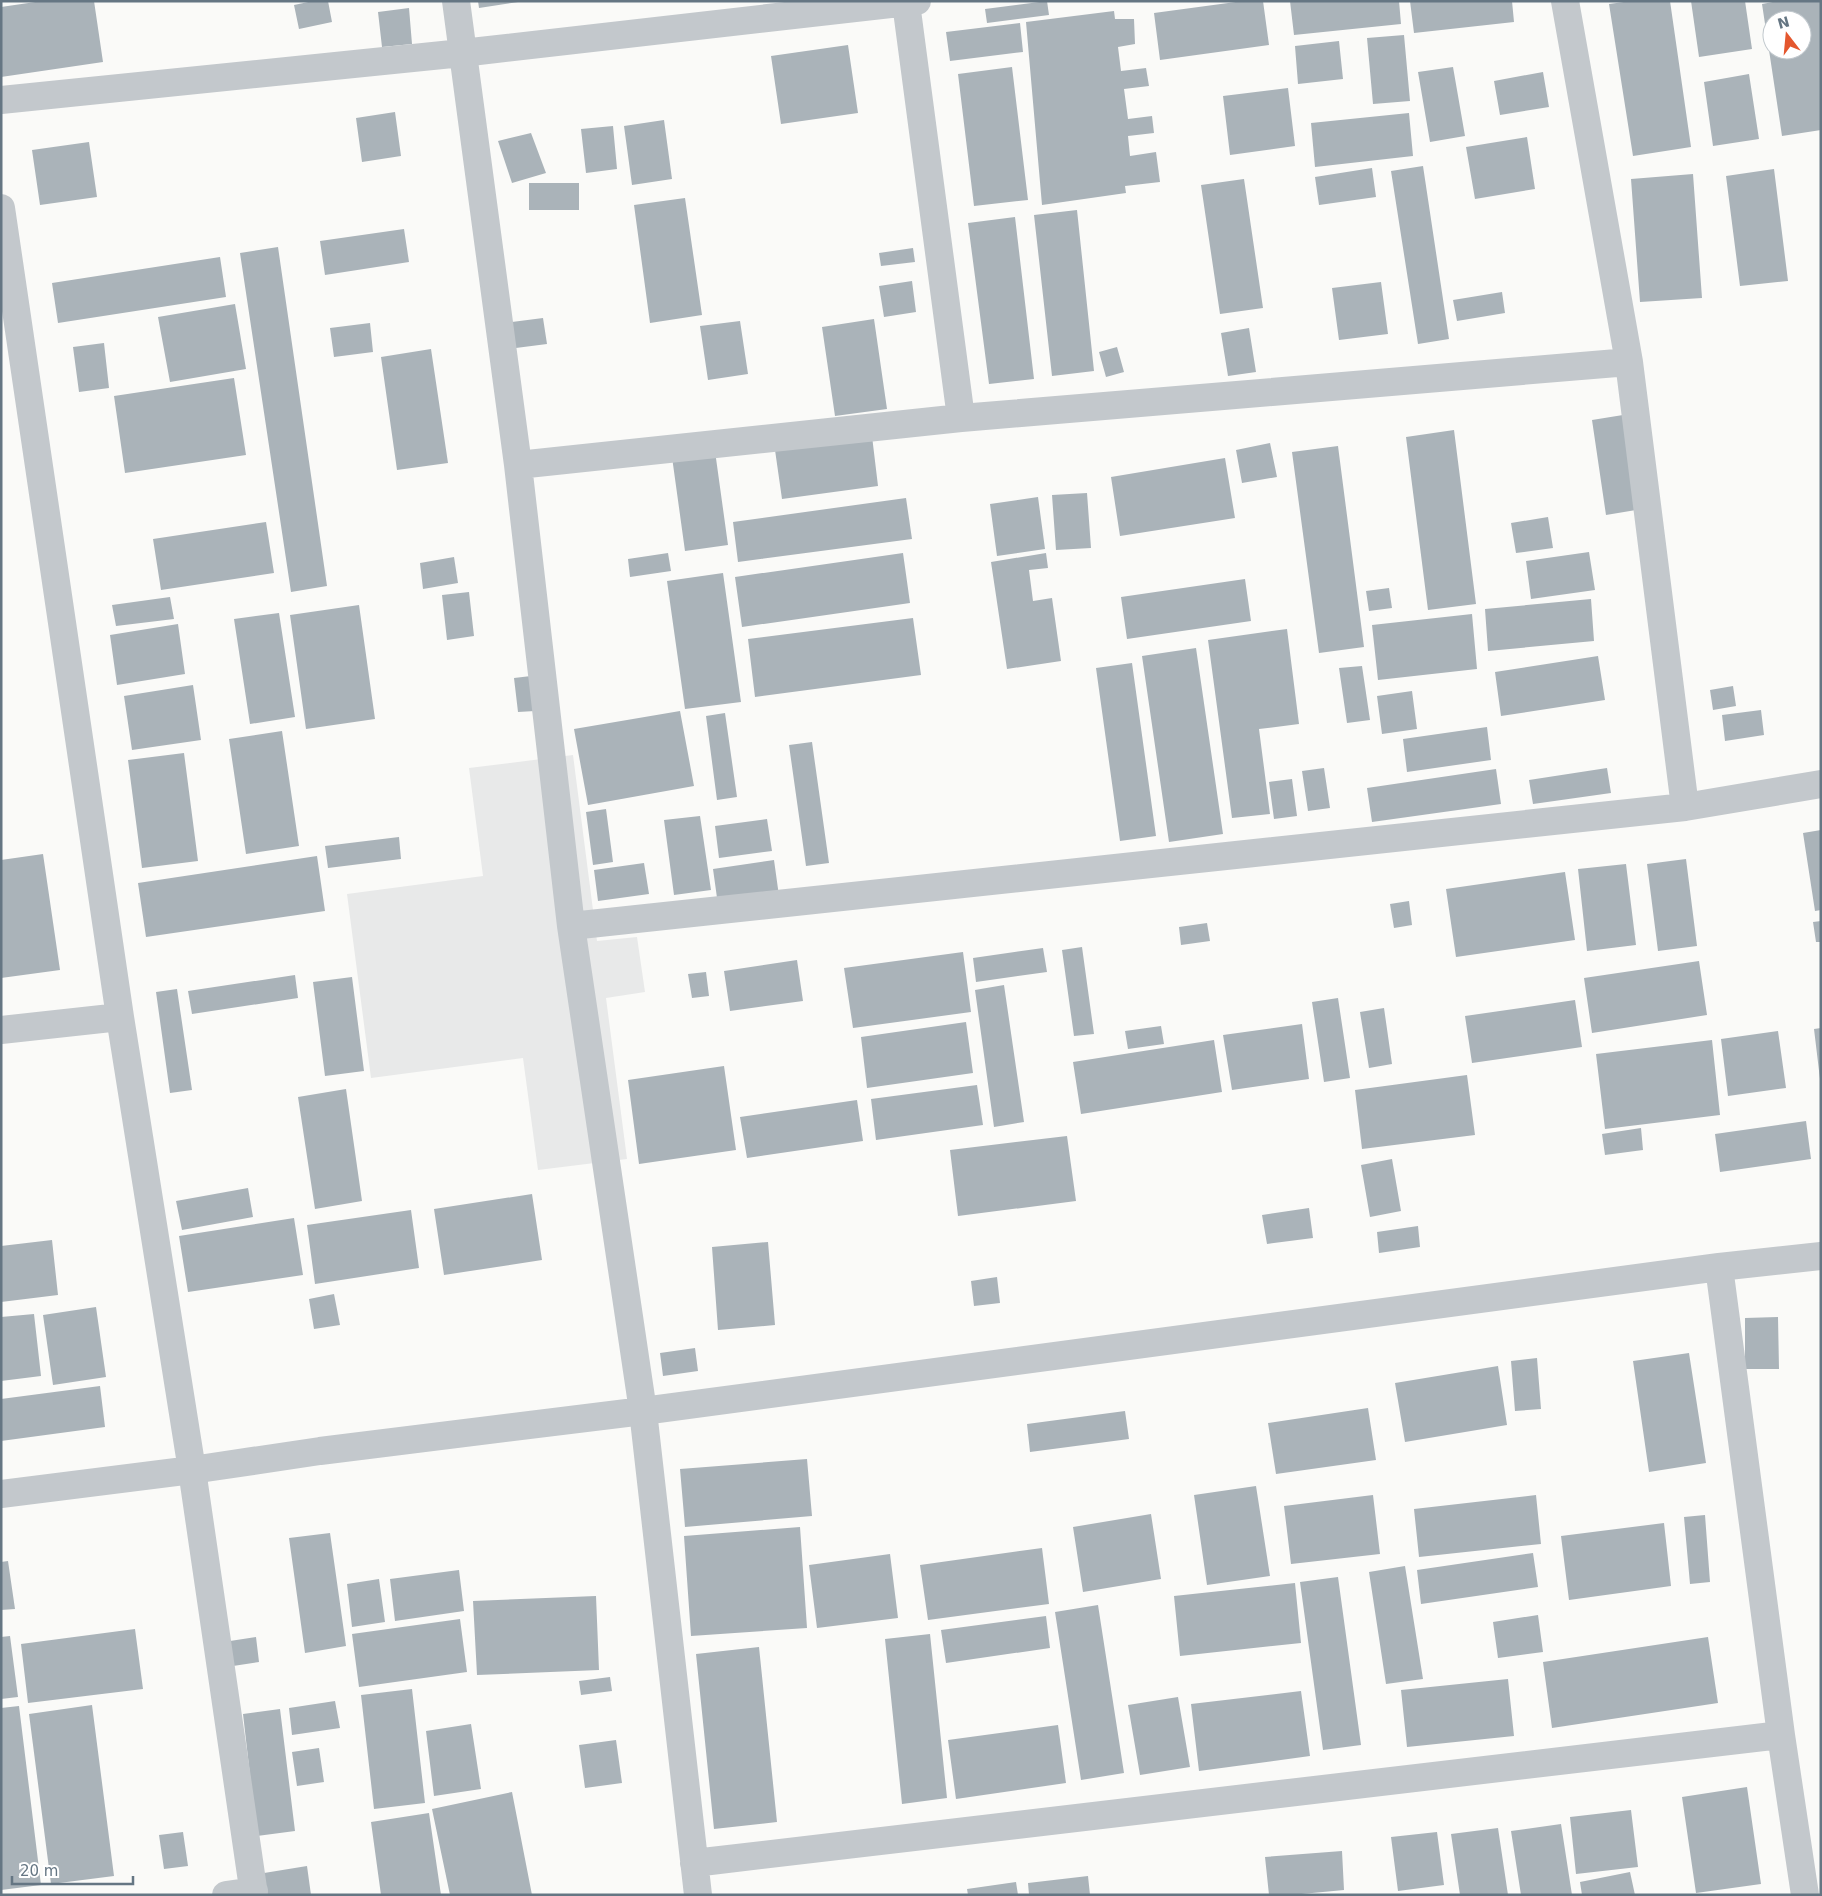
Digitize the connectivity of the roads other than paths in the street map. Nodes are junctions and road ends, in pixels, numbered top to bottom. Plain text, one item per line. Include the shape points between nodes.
1 (456, 1) edge
2 (1565, 1) edge
3 (911, 2) edge
4 (462, 53) junction
5 (1, 100) edge
6 (1, 208) edge
7 (1629, 362) junction
8 (961, 418) junction
9 (518, 465) junction
10 (1821, 784) edge
11 (1685, 807) junction
12 (571, 926) junction
13 (120, 1017) junction
14 (1, 1030) edge
15 (1821, 1256) edge
16 (1719, 1267) junction
17 (643, 1411) junction
18 (192, 1470) junction
19 (1, 1494) edge
20 (1781, 1736) junction
21 (694, 1863) junction
22 (254, 1893) edge
23 (226, 1895) edge
24 (698, 1895) edge
25 (1805, 1895) edge

1 - 4 street
2 - 7 street
3 - 4 street
3 - 8 street
4 - 5 street
4 - 9 street
6 - 13 street
7 - 8 street
7 - 11 street
8 - 9 street
9 - 12 street
10 - 11 street
11 - 12 street
12 - 17 street
13 - 14 street
13 - 18 street
15 - 16 street
16 - 17 street
16 - 20 street
17 - 18 street
17 - 21 street
18 - 19 street
18 - 22 street
20 - 21 street
20 - 25 street
21 - 24 street
22 - 23 street

